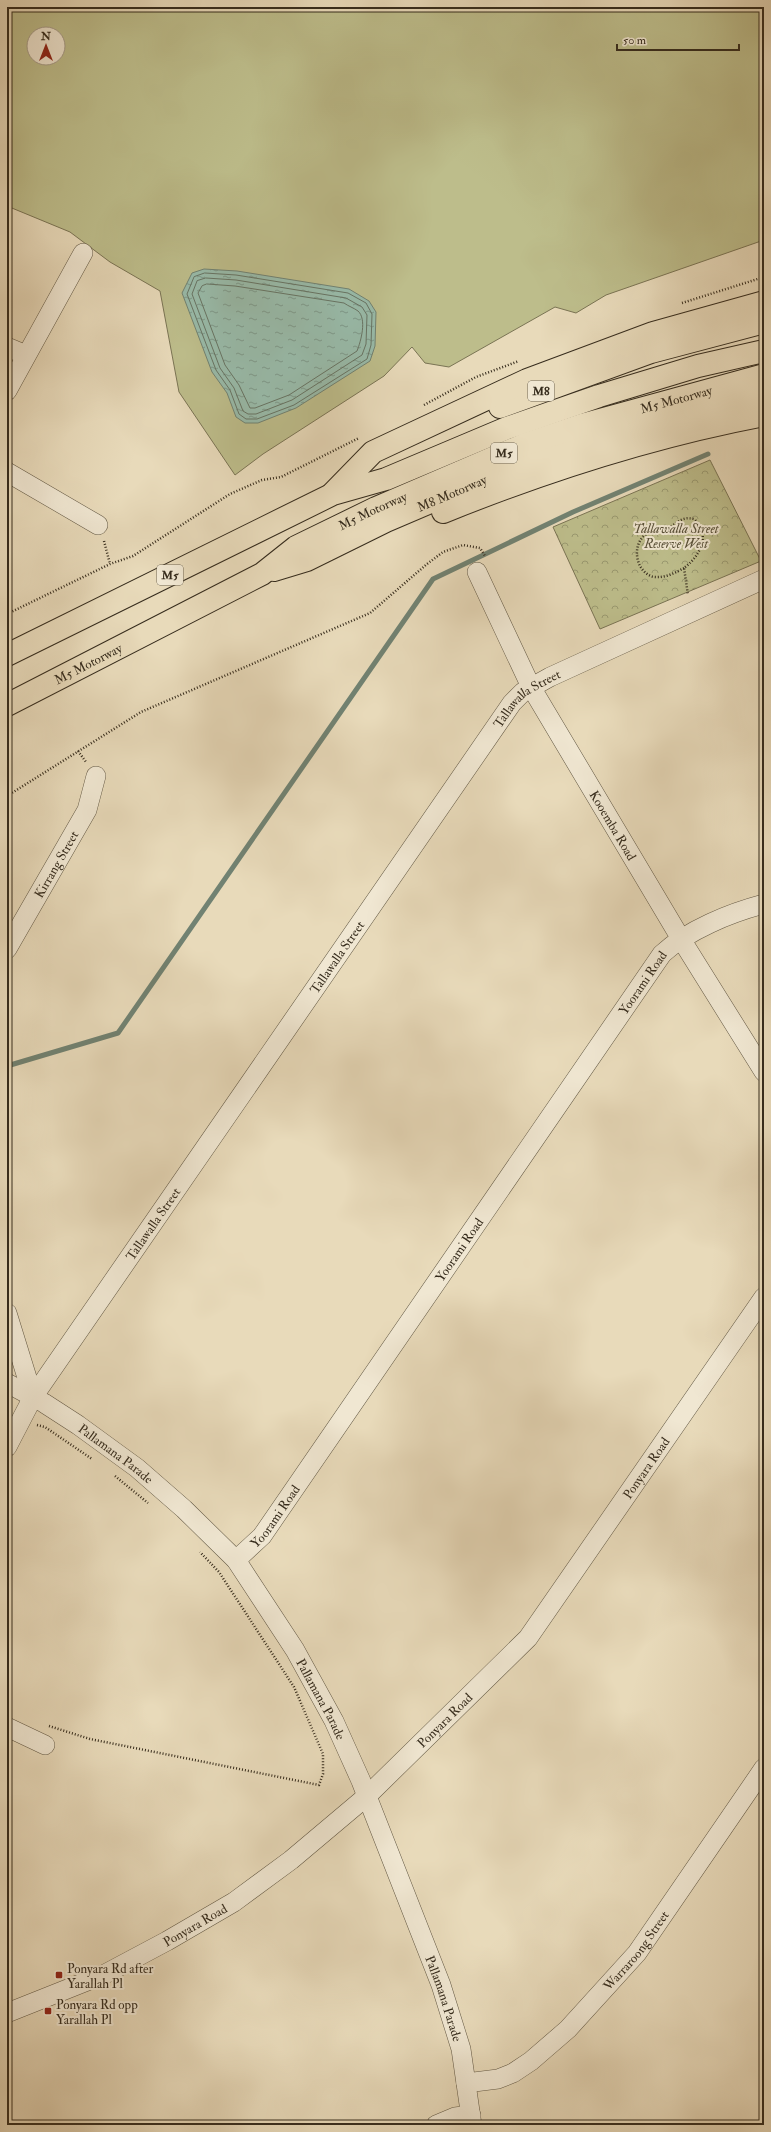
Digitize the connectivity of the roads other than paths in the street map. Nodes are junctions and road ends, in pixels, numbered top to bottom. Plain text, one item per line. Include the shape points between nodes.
1 (83, 253) dead end
2 (764, 302) edge
3 (764, 322) edge
4 (7, 347) edge
5 (764, 350) edge
6 (26, 355) junction
7 (764, 375) edge
8 (7, 391) edge
9 (764, 396) edge
10 (764, 415) edge
11 (7, 472) edge
12 (332, 494) junction
13 (98, 525) road end
14 (477, 572) dead end
15 (262, 574) junction
16 (764, 579) edge
17 (7, 655) edge
18 (532, 687) junction
19 (7, 705) edge
20 (96, 776) dead end
21 (764, 904) edge
22 (680, 939) junction
23 (7, 949) edge
24 (764, 1072) edge
25 (764, 1297) edge
26 (7, 1313) edge
27 (7, 1383) edge
28 (33, 1397) junction
29 (7, 1447) edge
30 (236, 1560) junction
31 (7, 1727) edge
32 (43, 1744) road end
33 (764, 1768) edge
34 (367, 1796) junction
35 (7, 2013) edge
36 (466, 2083) junction
37 (472, 2120) edge
38 (436, 2125) edge

1 - 6 street
2 - 12 highway via 653,333 527,380 373,452
3 - 12 highway, M8 via 651,352 507,404 378,462
4 - 6 street
5 - 12 highway, M5 Motorway / M5 via 698,366 599,396 507,428 386,479
6 - 8 street
7 - 15 highway, M5 Motorway / M5 via 585,424 523,445 376,508 296,546
9 - 15 highway, M8 Motorway via 631,428 512,467 386,521 306,560
10 - 15 highway via 711,425 619,450 510,485 398,530 313,570
11 - 13 street
12 - 17 highway, M5 Motorway / M5
14 - 18 street, Kooemba Road
15 - 19 highway, M5 Motorway / M5
16 - 18 street, Tallawalla Street
18 - 22 street, Kooemba Road
18 - 28 street, Tallawalla Street via 512,703
20 - 23 street, Kirrang Street via 87,810
21 - 22 street, Yoorami Road via 740,910
22 - 24 street, Kooemba Road
22 - 30 street, Yoorami Road via 654,964 262,1536
25 - 34 street, Ponyara Road via 528,1638
26 - 28 street
27 - 28 street, Pallamana Parade
28 - 29 street, Tallawalla Street
28 - 30 street, Pallamana Parade via 78,1425 137,1468
30 - 34 street, Pallamana Parade via 295,1650 334,1721
31 - 32 street
33 - 36 street, Warraroong Street via 637,1953 568,2029 532,2061 513,2073 498,2079
34 - 35 street, Ponyara Road via 291,1860 234,1902 105,1974
34 - 36 street, Pallamana Parade via 441,1985 461,2049
36 - 37 street, Pallamana Parade
37 - 38 street via 455,2117

